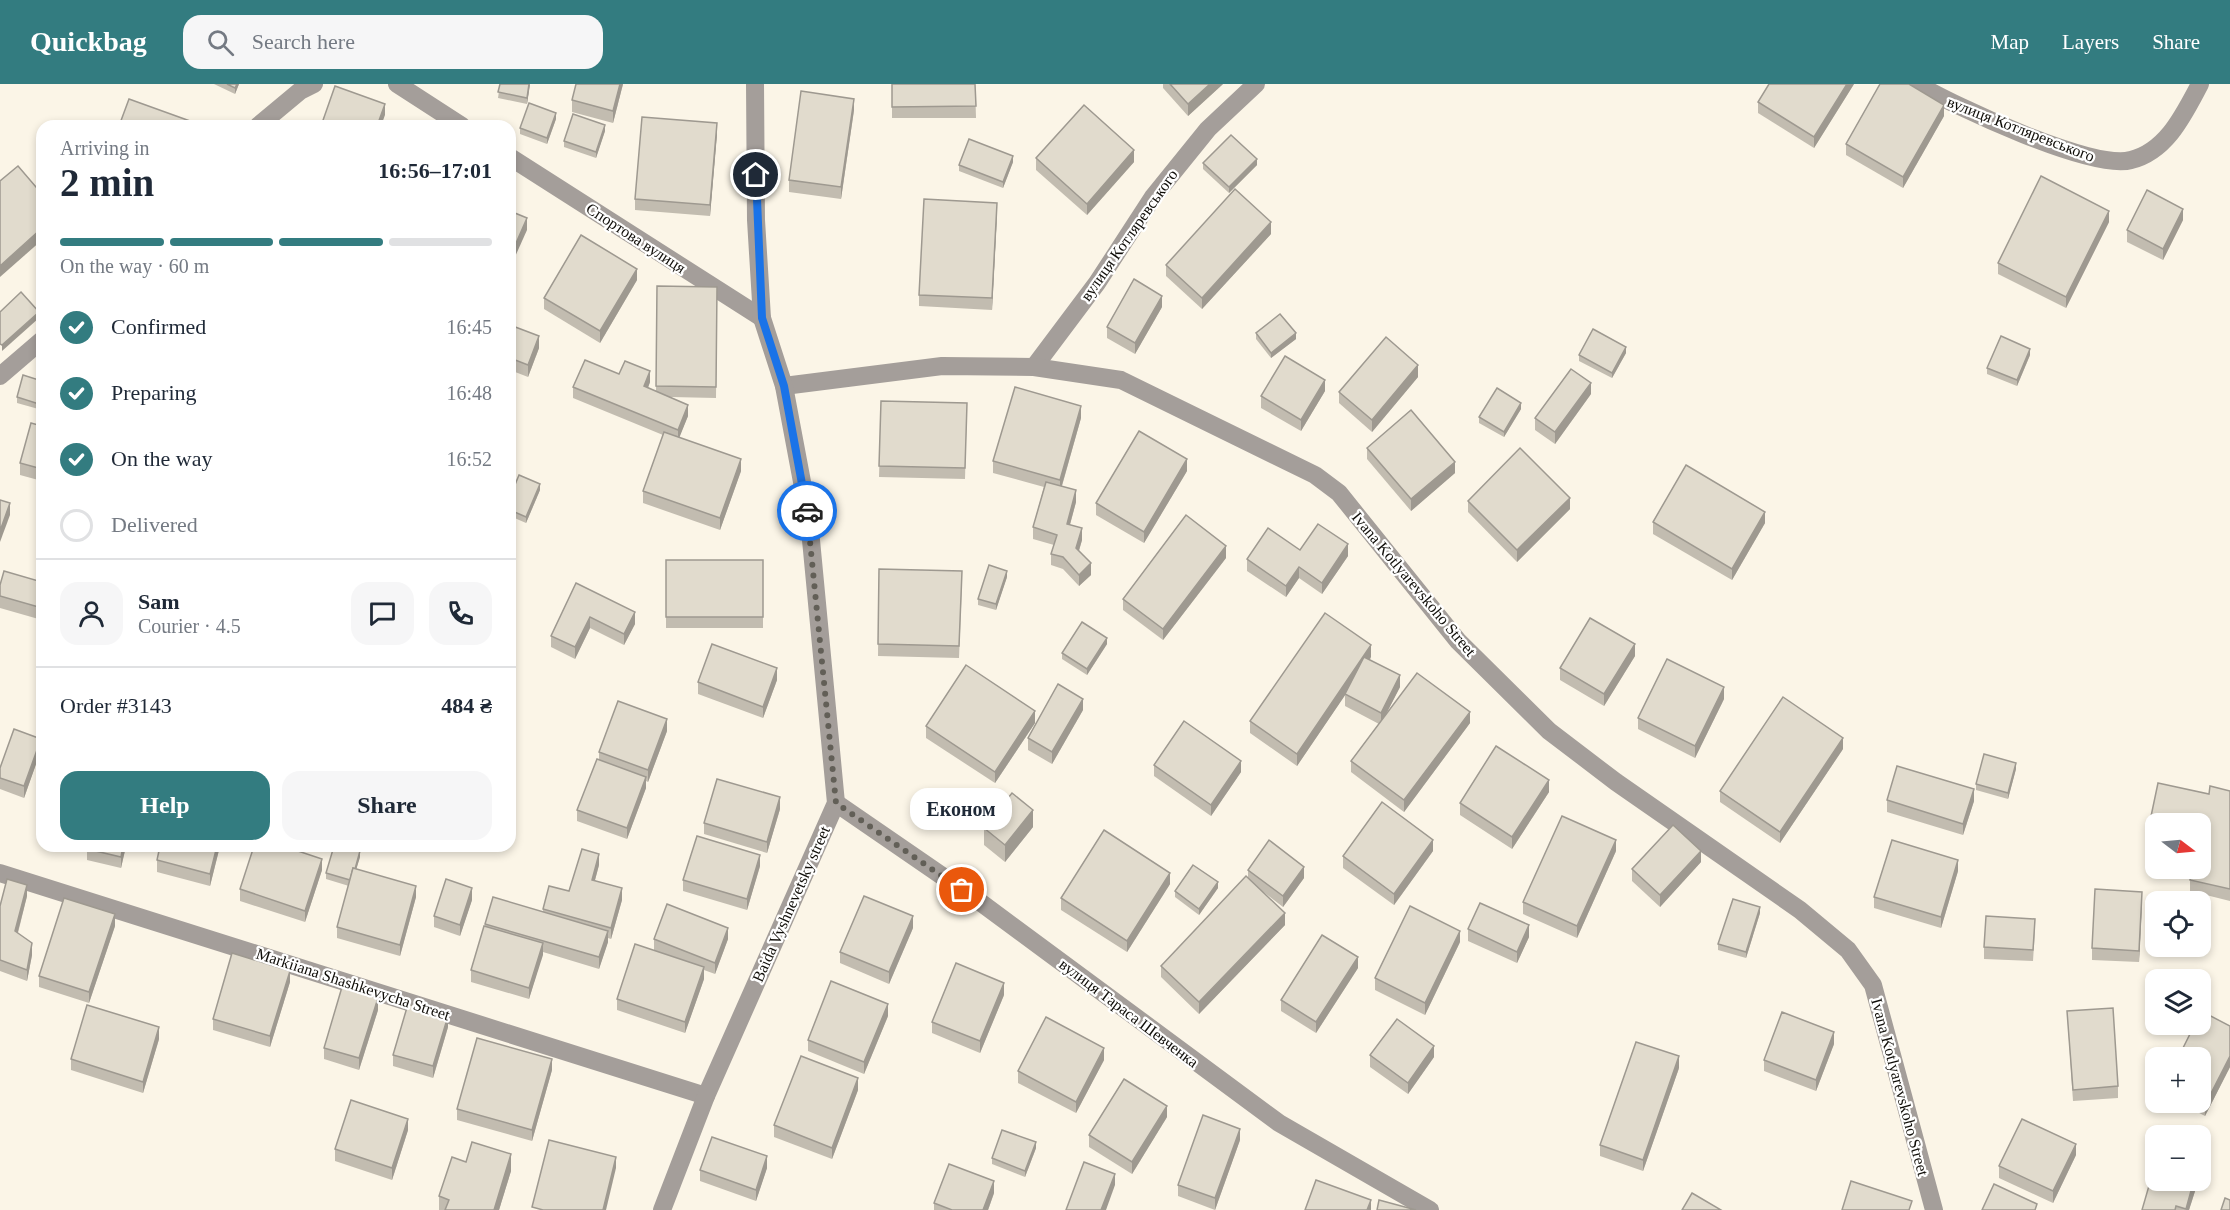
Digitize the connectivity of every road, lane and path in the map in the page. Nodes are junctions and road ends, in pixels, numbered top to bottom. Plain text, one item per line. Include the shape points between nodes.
1 (314, 84) edge
2 (397, 84) edge
3 (754, 84) edge
4 (1256, 84) edge
5 (1917, 84) edge
6 (2200, 84) edge
7 (265, 120) edge
8 (453, 120) edge
9 (516, 161) edge
10 (762, 318) junction
11 (36, 345) edge
12 (1034, 367) junction
13 (0, 376) edge
14 (784, 386) junction
15 (836, 803) junction
16 (0, 873) edge
17 (706, 1096) junction
18 (662, 1210) edge
19 (1430, 1210) edge
20 (1934, 1210) edge

1 - 7 street
2 - 8 street
3 - 10 street, Baida Vyshnevetsky street
4 - 12 street, вулиця Котляревського via 1208,129 1153,197 1097,283
5 - 6 street, вулиця Котляревського via 1946,101 2061,148 2101,160 2131,161 2168,137
9 - 10 street, Спортова вулиця
10 - 14 street, Baida Vyshnevetsky street
11 - 13 street
12 - 14 street, Ivana Kotlyarevskoho Street via 942,366
12 - 20 street, Ivana Kotlyarevskoho Street via 1121,380 1315,475 1339,493 1458,641 1549,731 1800,910 1848,950 1873,985
14 - 15 street, Baida Vyshnevetsky street via 809,519
15 - 17 street, Baida Vyshnevetsky street
15 - 19 street, вулиця Тараса Шевченка via 980,902 1279,1123
16 - 17 street, Markiiana Shashkevycha Street
17 - 18 street, Baida Vyshnevetsky street

